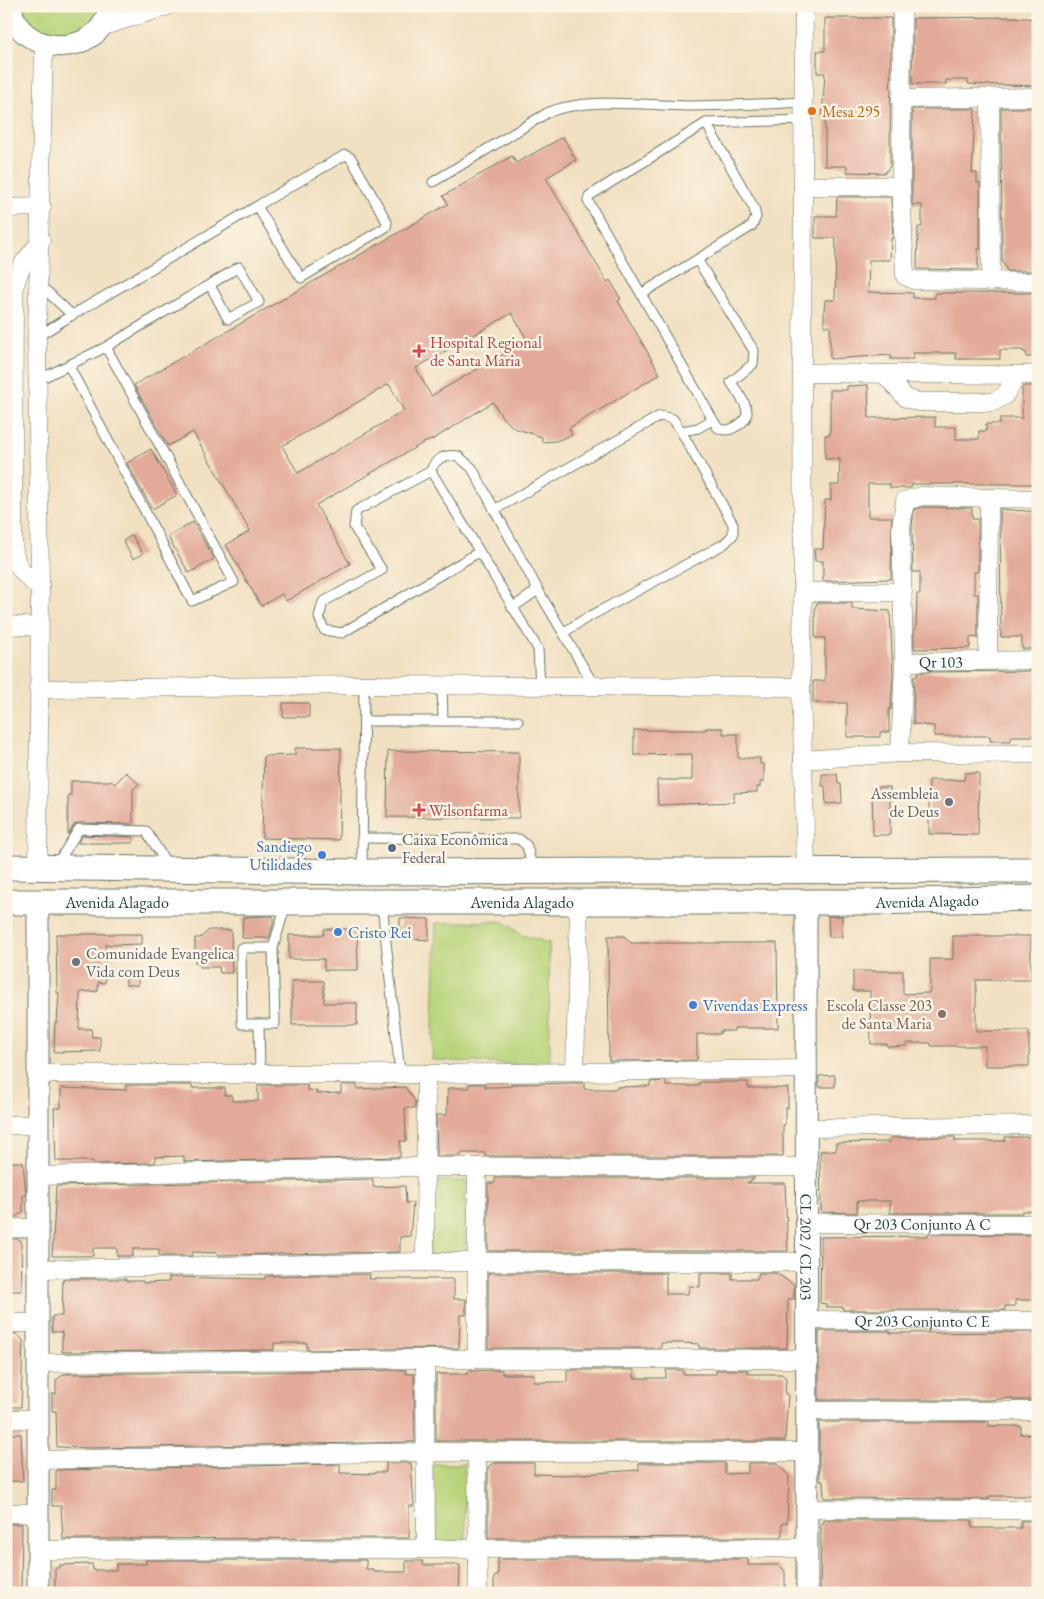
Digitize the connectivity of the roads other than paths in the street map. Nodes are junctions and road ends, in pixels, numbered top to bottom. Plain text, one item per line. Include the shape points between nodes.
1 (109, 6) edge
2 (168, 6) edge
3 (804, 6) edge
4 (902, 6) edge
5 (10, 9) edge
6 (101, 27) junction
7 (44, 45) junction
8 (990, 97) junction
9 (1038, 97) edge
10 (901, 98) junction
11 (804, 102) junction
12 (804, 120) junction
13 (706, 122) junction
14 (433, 182) dead end
15 (803, 186) junction
16 (901, 186) junction
17 (257, 206) junction
18 (42, 207) junction
19 (6, 208) edge
20 (41, 241) junction
21 (698, 260) junction
22 (991, 282) junction
23 (1038, 282) edge
24 (39, 284) junction
25 (210, 285) junction
26 (641, 294) junction
27 (72, 315) junction
28 (37, 337) junction
29 (106, 348) junction
30 (69, 366) junction
31 (802, 373) junction
32 (884, 374) junction
33 (1018, 374) junction
34 (1038, 375) edge
35 (38, 380) junction
36 (712, 420) junction
37 (681, 431) junction
38 (431, 471) junction
39 (989, 499) junction
40 (1038, 499) edge
41 (494, 510) junction
42 (479, 552) junction
43 (40, 588) junction
44 (538, 590) junction
45 (803, 592) junction
46 (903, 592) junction
47 (512, 608) junction
48 (6, 625) edge
49 (39, 627) junction
50 (563, 633) junction
51 (988, 660) junction
52 (1038, 660) edge
53 (904, 662) junction
54 (364, 686) junction
55 (442, 686) junction
56 (540, 686) junction
57 (801, 687) junction
58 (596, 688) junction
59 (38, 689) junction
60 (365, 720) junction
61 (443, 721) junction
62 (518, 722) dead end
63 (900, 753) junction
64 (1038, 754) edge
65 (803, 760) junction
66 (362, 838) junction
67 (6, 867) edge
68 (47, 867) junction
69 (176, 869) junction
70 (300, 870) junction
71 (533, 870) junction
72 (806, 870) junction
73 (1038, 870) edge
74 (362, 872) junction
75 (976, 872) junction
76 (1038, 880) edge
77 (1005, 897) junction
78 (1038, 898) edge
79 (95, 901) junction
80 (381, 901) junction
81 (6, 902) edge
82 (38, 902) junction
83 (287, 902) junction
84 (579, 902) junction
85 (806, 902) junction
86 (874, 902) junction
87 (273, 948) junction
88 (259, 1024) junction
89 (808, 1069) junction
90 (575, 1072) junction
91 (260, 1073) junction
92 (400, 1073) junction
93 (37, 1074) junction
94 (426, 1074) junction
95 (6, 1125) edge
96 (36, 1125) junction
97 (1038, 1126) edge
98 (808, 1128) junction
99 (425, 1167) junction
100 (477, 1167) junction
101 (808, 1167) junction
102 (38, 1176) junction
103 (807, 1223) junction
104 (1038, 1224) edge
105 (6, 1228) edge
106 (38, 1228) junction
107 (426, 1262) junction
108 (477, 1262) junction
109 (808, 1262) junction
110 (39, 1269) junction
111 (807, 1320) junction
112 (1038, 1321) edge
113 (6, 1323) edge
114 (39, 1323) junction
115 (426, 1359) junction
116 (477, 1359) junction
117 (808, 1359) junction
118 (39, 1363) junction
119 (808, 1411) junction
120 (1038, 1411) edge
121 (6, 1419) edge
122 (38, 1419) junction
123 (426, 1452) junction
124 (478, 1452) junction
125 (807, 1452) junction
126 (38, 1460) junction
127 (807, 1509) junction
128 (1038, 1510) edge
129 (6, 1513) edge
130 (38, 1513) junction
131 (426, 1548) junction
132 (478, 1548) junction
133 (807, 1548) junction
134 (38, 1550) junction
135 (38, 1593) edge
136 (478, 1593) edge
137 (807, 1593) edge

1 - 6 street
2 - 6 street
3 - 11 street
4 - 10 street
5 - 7 street via 18,26
6 - 7 street via 78,44 65,48
7 - 18 street
8 - 9 street
8 - 10 street
8 - 22 street
10 - 16 street
11 - 12 street
11 - 14 lane via 561,107
12 - 13 lane
12 - 15 street
13 - 21 lane via 756,217 752,226
13 - 26 lane via 588,196 589,205
15 - 16 street
15 - 31 street
16 - 22 street via 906,279
17 - 17 lane via 300,278 386,227 387,222 351,158 345,155
17 - 27 lane
18 - 19 street
18 - 20 street
20 - 24 street
20 - 43 street via 17,274 14,287 13,521 14,556 19,570
21 - 26 lane
21 - 36 lane via 754,351 753,364 732,382 746,407 748,418 728,430 717,427
22 - 23 street
24 - 27 lane
24 - 28 street
25 - 25 lane via 228,318 259,302 239,267
25 - 29 lane
26 - 36 lane
27 - 28 lane
28 - 35 street
29 - 30 lane
29 - 30 lane via 234,582 192,601
30 - 35 lane
31 - 32 street
31 - 45 street
32 - 33 street
32 - 33 street via 906,398 928,402 992,402 1004,396
33 - 34 street
35 - 43 street
36 - 37 lane via 698,428
37 - 41 lane via 673,419 660,416
37 - 50 lane via 733,524 733,535 724,544
38 - 41 lane via 436,461 443,457 451,455 465,460
38 - 42 lane
38 - 42 lane via 356,511 354,527 382,570 323,602 319,617 324,630 342,633
39 - 40 street
39 - 46 street via 922,496 906,501 901,527
39 - 51 street
41 - 44 lane
42 - 47 lane
43 - 49 street
44 - 47 lane
44 - 50 lane
45 - 46 street
45 - 57 street
46 - 53 street
47 - 56 lane via 538,649
48 - 49 street
49 - 59 street
50 - 58 lane
51 - 52 street, Qr 103
51 - 53 street, Qr 103
53 - 63 street, Qr 103
54 - 55 street
54 - 59 street
54 - 60 lane
55 - 56 street
55 - 61 lane
56 - 58 street
57 - 58 street
57 - 65 street
59 - 68 street
60 - 61 lane
60 - 66 lane
61 - 62 lane
63 - 64 street
63 - 65 street
65 - 72 street
66 - 71 lane via 519,839 527,846
66 - 74 lane
67 - 68 main road, Avenida Alagado
68 - 69 main road, Avenida Alagado
68 - 69 lane via 79,829 146,831
69 - 70 main road, Avenida Alagado
69 - 79 main road via 185,886 179,896 118,895
70 - 74 main road, Avenida Alagado
70 - 83 main road
71 - 72 main road, Avenida Alagado
71 - 74 main road, Avenida Alagado
72 - 75 main road, Avenida Alagado
73 - 75 main road, Avenida Alagado
75 - 86 main road via 976,894 906,895
76 - 77 main road via 1006,880 1002,886
77 - 78 main road, Avenida Alagado
77 - 86 main road, Avenida Alagado
79 - 82 main road, Avenida Alagado
79 - 83 main road, Avenida Alagado
80 - 83 main road, Avenida Alagado
80 - 84 main road, Avenida Alagado
80 - 92 lane
81 - 82 main road, Avenida Alagado
82 - 93 street
83 - 87 lane
84 - 85 main road, Avenida Alagado
84 - 90 street
85 - 86 main road, Avenida Alagado
85 - 89 street, CL 202 / CL 203
87 - 88 lane via 275,1024
87 - 88 lane via 241,948 242,1024
88 - 91 lane
89 - 90 street
89 - 98 street, CL 202 / CL 203
90 - 94 street
91 - 92 street
91 - 93 street
92 - 94 street
93 - 96 street
94 - 99 street
95 - 96 street
96 - 102 street
97 - 98 street
98 - 101 street, CL 202 / CL 203
99 - 100 street
99 - 102 street
99 - 107 street
100 - 101 street
100 - 108 street
101 - 103 street, CL 202 / CL 203
102 - 106 street
103 - 104 street, Qr 203 Conjunto A C
103 - 109 street, CL 202 / CL 203
105 - 106 street
106 - 110 street
107 - 108 street
107 - 110 street
108 - 109 street
108 - 116 street
109 - 111 street, CL 202 / CL 203
110 - 114 street
111 - 112 street, Qr 203 Conjunto C E
111 - 117 street, CL 202 / CL 203
113 - 114 street
114 - 118 street
115 - 116 street
115 - 118 street
115 - 123 street
116 - 117 street
117 - 119 street, CL 202 / CL 203
118 - 122 street
119 - 120 street
119 - 125 street, CL 202 / CL 203
121 - 122 street
122 - 126 street
123 - 124 street
123 - 126 street
123 - 131 street
124 - 125 street
124 - 132 street
125 - 127 street, CL 202 / CL 203
126 - 130 street
127 - 128 street
127 - 133 street, CL 202 / CL 203
129 - 130 street
130 - 134 street
131 - 132 street
131 - 134 street
132 - 133 street
132 - 136 street
133 - 137 street, CL 202 / CL 203
134 - 135 street

